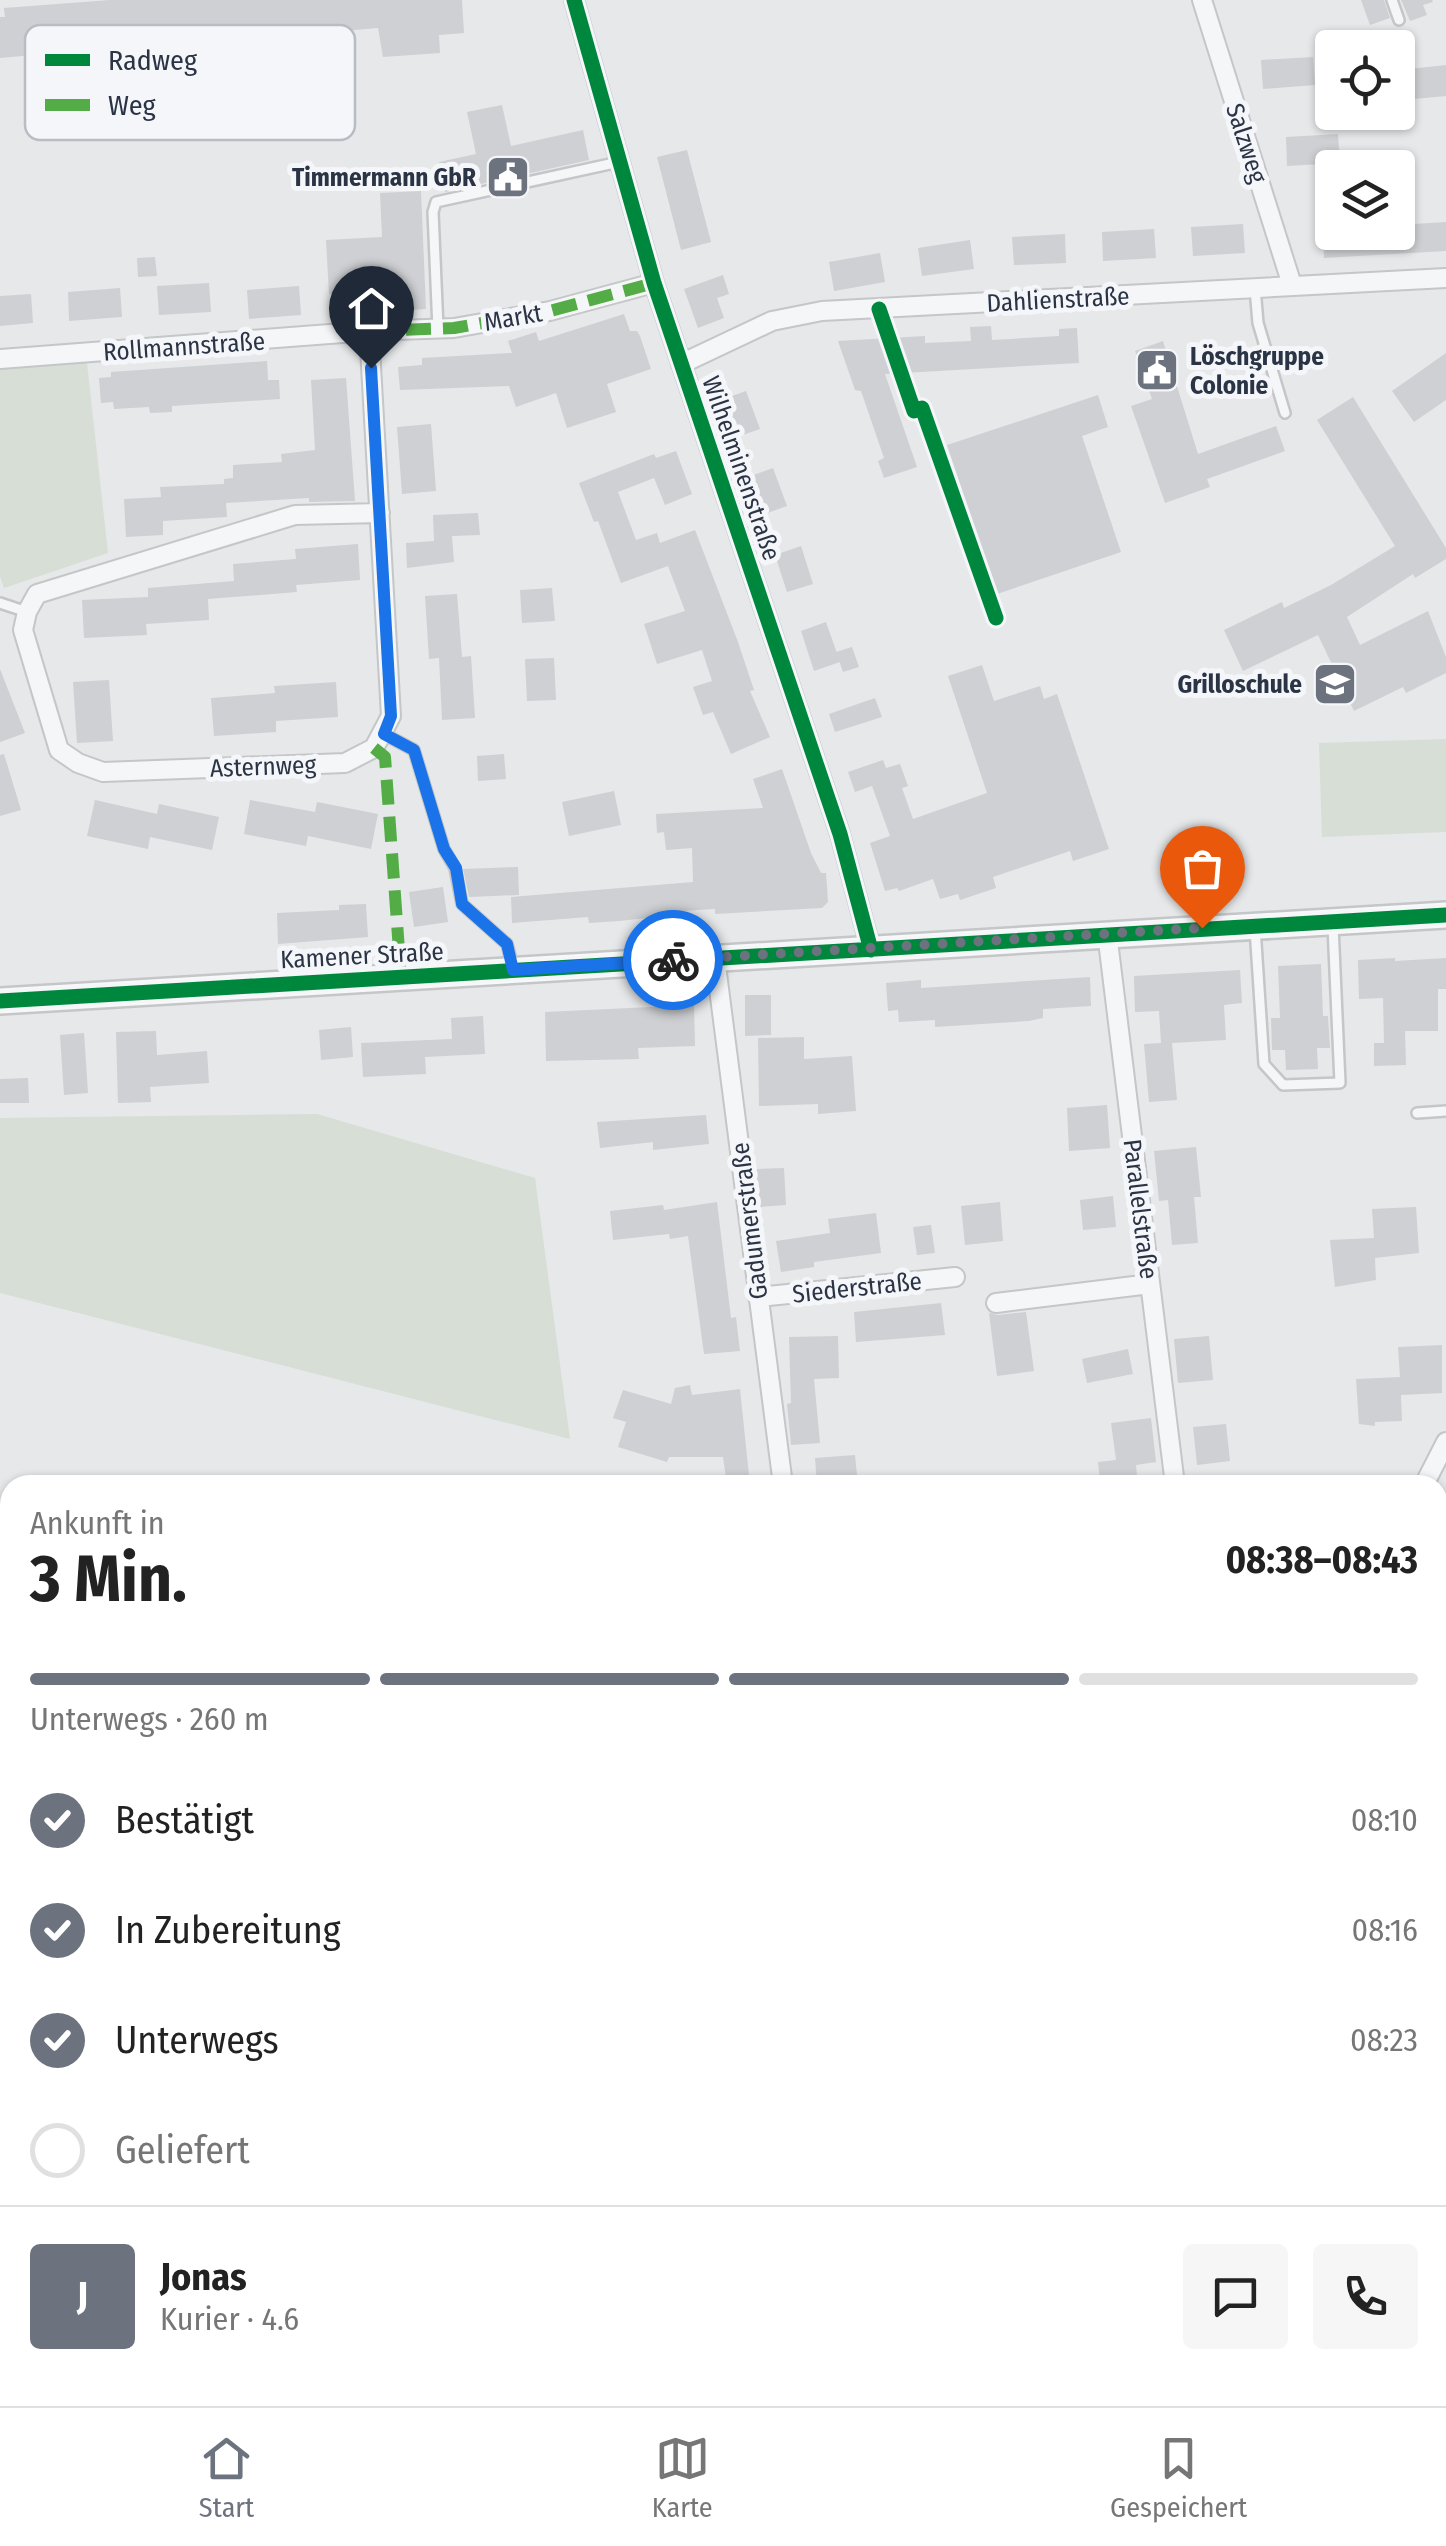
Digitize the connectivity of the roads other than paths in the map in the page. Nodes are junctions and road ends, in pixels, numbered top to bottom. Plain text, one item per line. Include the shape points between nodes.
1 (574, 0) edge
2 (1202, 0) edge
3 (1392, 0) edge
4 (1399, 20) dead end
5 (619, 162) junction
6 (1446, 278) edge
7 (654, 284) junction
8 (1292, 285) junction
9 (1254, 288) junction
10 (438, 328) junction
11 (368, 331) junction
12 (0, 359) edge
13 (680, 364) junction
14 (1284, 413) dead end
15 (380, 513) junction
16 (0, 603) edge
17 (27, 612) junction
18 (384, 734) junction
19 (1446, 915) edge
20 (1333, 921) junction
21 (1255, 925) junction
22 (1108, 933) junction
23 (870, 950) junction
24 (715, 958) junction
25 (513, 970) junction
26 (0, 1002) edge
27 (1446, 1110) edge
28 (1418, 1112) dead end
29 (955, 1277) dead end
30 (1150, 1284) junction
31 (758, 1297) junction
32 (996, 1303) dead end
33 (1446, 1442) edge
34 (782, 1475) edge
35 (1174, 1475) edge
36 (1429, 1475) edge

1 - 5 street, Wilhelminenstraße
2 - 8 street, Salzweg
3 - 4 lane
5 - 7 street, Wilhelminenstraße
5 - 10 lane via 436,202
6 - 8 street, Dahlienstraße
7 - 10 street, Markt via 550,311
7 - 13 street, Wilhelminenstraße
8 - 9 street, Dahlienstraße
9 - 13 street, Dahlienstraße via 822,312 772,322
9 - 14 lane
10 - 11 street, Markt
11 - 12 street, Rollmannstraße
11 - 15 street
13 - 23 street, Wilhelminenstraße via 840,834
15 - 17 street via 296,515 37,594
15 - 18 street via 391,716
16 - 17 lane
17 - 18 street, Asternweg via 23,630 59,750 103,772 345,763 374,748
18 - 25 lane via 414,750 462,904 507,944
19 - 20 main road, Kamener Straße
20 - 21 main road, Kamener Straße
20 - 21 lane via 1340,1083 1283,1085 1264,1064
21 - 22 main road, Kamener Straße
22 - 23 main road, Kamener Straße
22 - 30 street, Parallelstraße
23 - 24 main road, Kamener Straße
24 - 25 main road, Kamener Straße
24 - 31 street, Gadumerstraße
25 - 26 main road, Kamener Straße
27 - 28 lane
29 - 31 street, Siederstraße
30 - 32 street
30 - 35 street, Parallelstraße
31 - 34 street, Gadumerstraße
33 - 36 street

